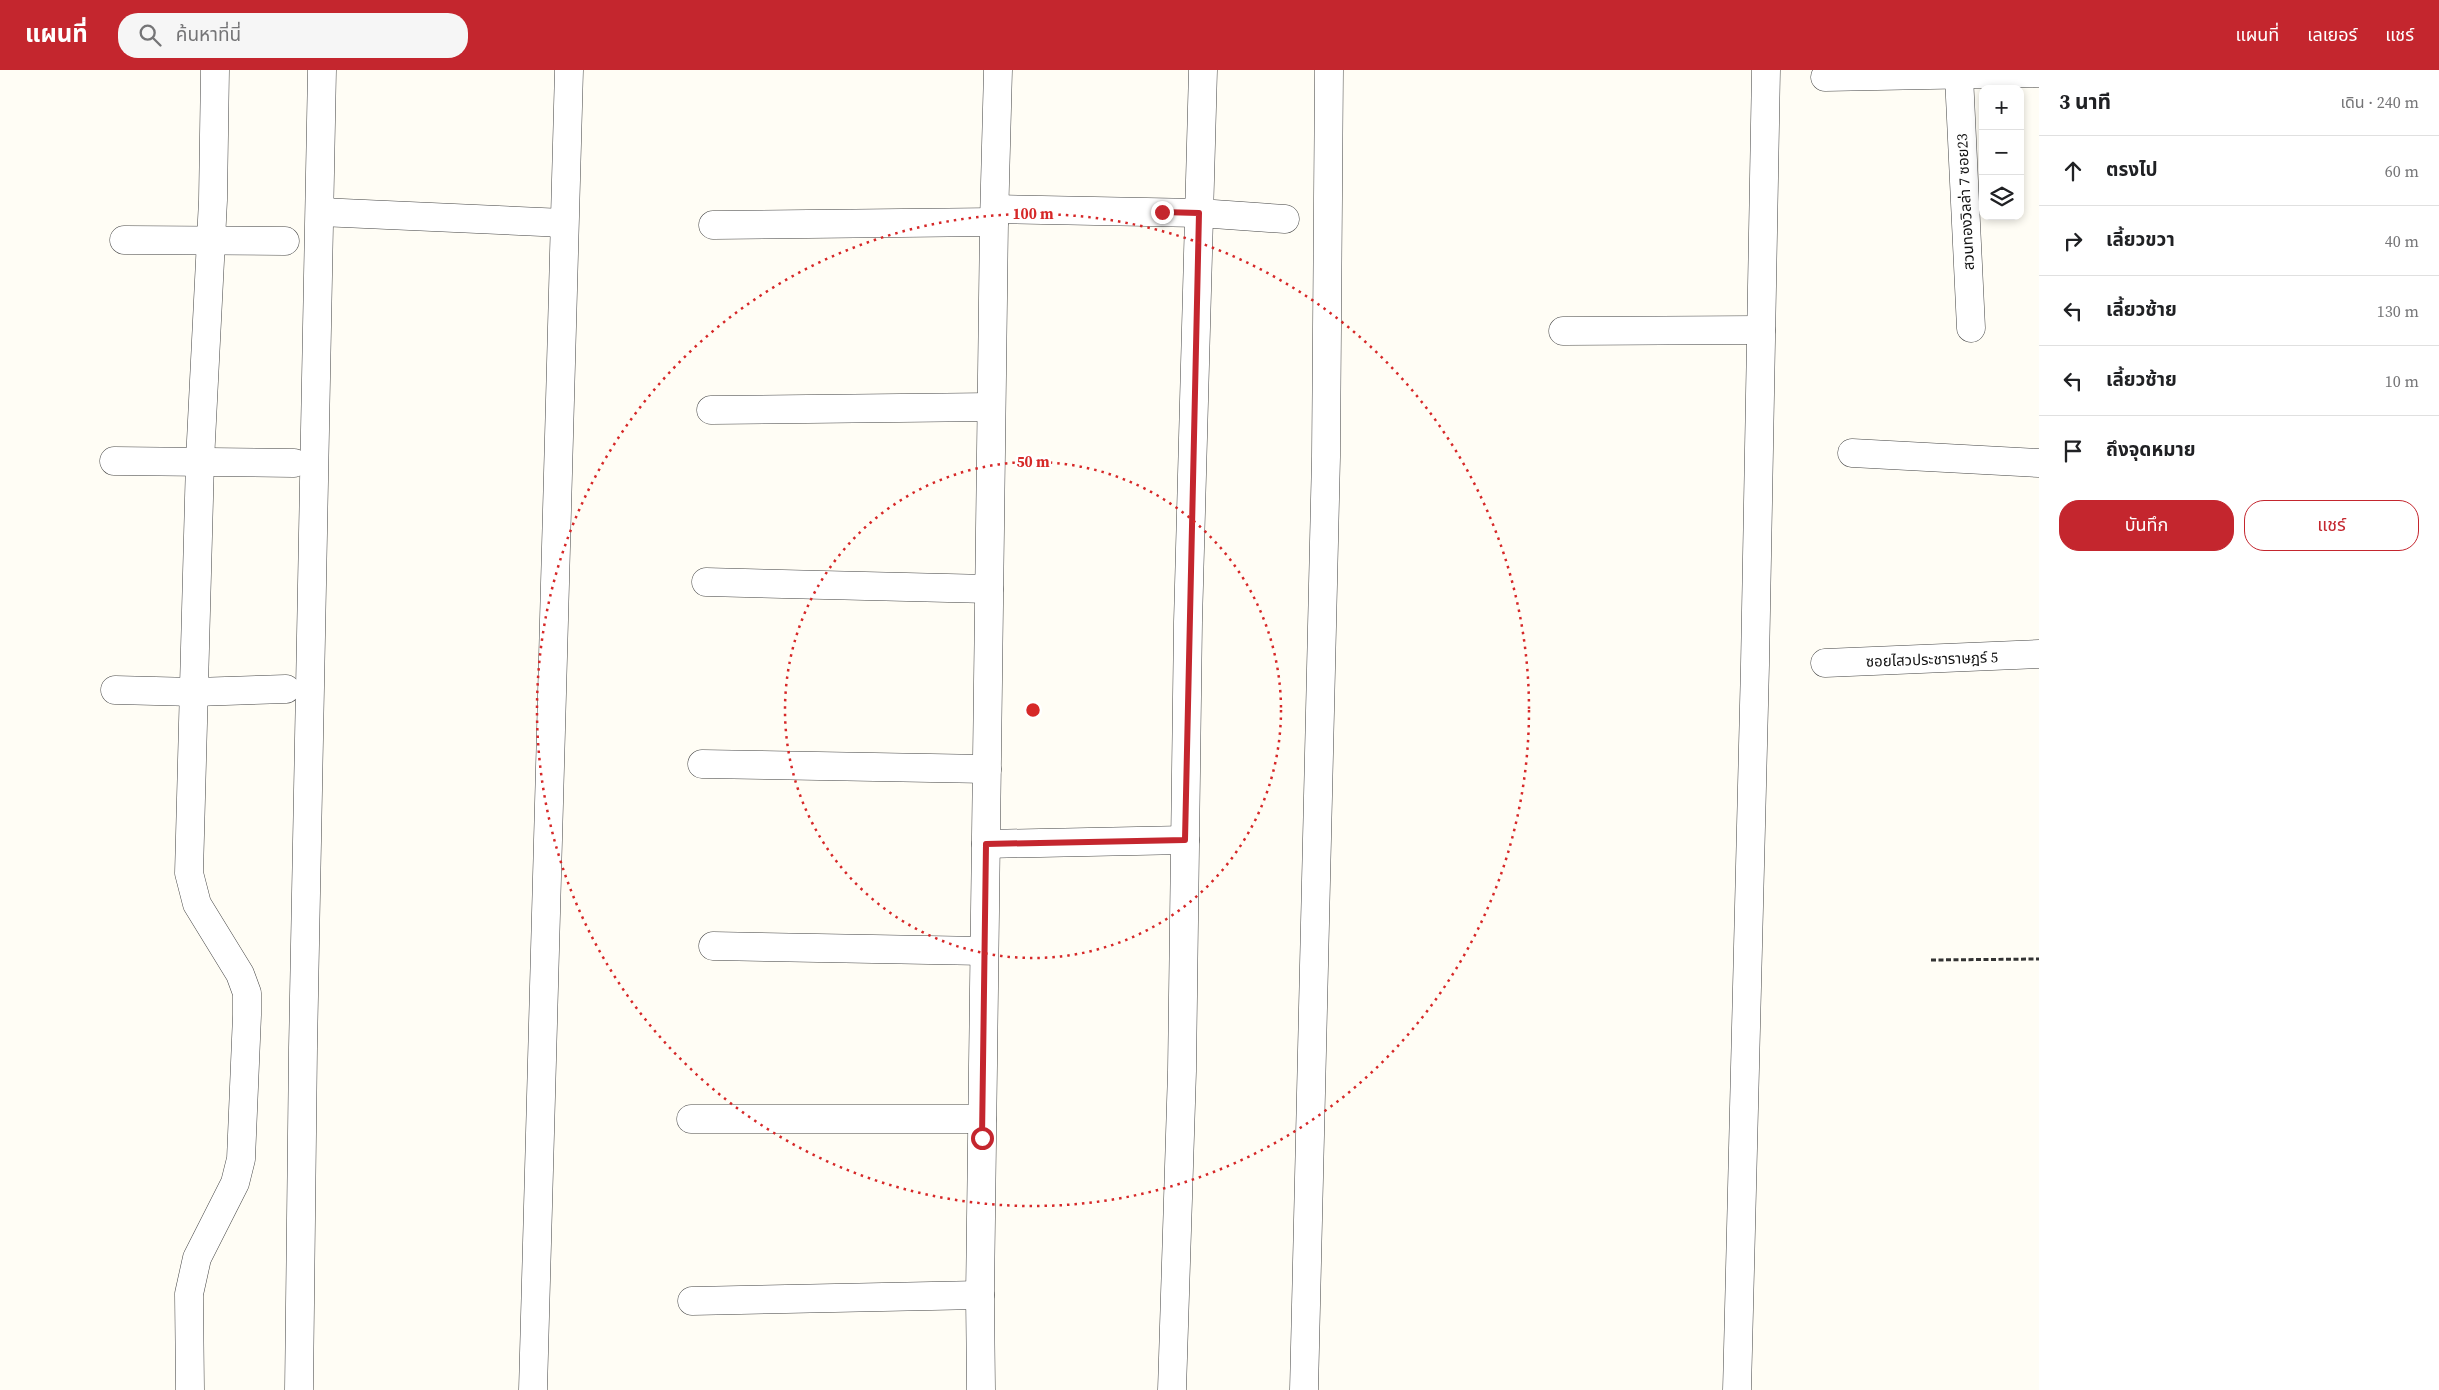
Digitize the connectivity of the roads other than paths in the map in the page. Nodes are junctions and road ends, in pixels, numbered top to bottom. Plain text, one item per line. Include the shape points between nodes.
1 (214, 70) edge
2 (322, 70) edge
3 (569, 70) edge
4 (998, 70) edge
5 (1204, 70) edge
6 (1329, 70) edge
7 (1766, 70) edge
8 (2039, 73) edge
9 (1959, 76) junction
10 (1825, 77) dead end
11 (320, 212) junction
12 (1199, 213) junction
13 (994, 216) junction
14 (1285, 219) dead end
15 (564, 223) junction
16 (713, 225) dead end
17 (211, 239) junction
18 (124, 240) dead end
19 (285, 241) dead end
20 (1971, 328) dead end
21 (1760, 330) junction
22 (1563, 331) dead end
23 (991, 407) junction
24 (711, 410) dead end
25 (1852, 453) dead end
26 (114, 461) dead end
27 (200, 461) junction
28 (294, 463) dead end
29 (2039, 463) edge
30 (706, 582) dead end
31 (989, 589) junction
32 (2039, 654) edge
33 (1825, 664) dead end
34 (286, 689) dead end
35 (115, 690) dead end
36 (195, 692) junction
37 (702, 764) dead end
38 (987, 769) junction
39 (1185, 840) junction
40 (986, 844) junction
41 (713, 946) dead end
42 (984, 951) junction
43 (691, 1119) dead end
44 (982, 1119) junction
45 (980, 1295) junction
46 (692, 1301) dead end
47 (190, 1390) edge
48 (299, 1390) edge
49 (533, 1390) edge
50 (981, 1390) edge
51 (1172, 1390) edge
52 (1304, 1390) edge
53 (1737, 1390) edge

1 - 17 street
2 - 11 street
3 - 15 street
4 - 13 street
5 - 12 street
6 - 52 street via 1326,457
7 - 21 street
8 - 9 street
9 - 10 street
9 - 20 street, สวนทองวิลล่า 7 ซอย23
11 - 15 street
11 - 48 street
12 - 13 street
12 - 14 street
12 - 39 street
13 - 16 street
13 - 23 street
15 - 49 street
17 - 18 street
17 - 19 street
17 - 27 street
21 - 22 street
21 - 53 street
23 - 24 street
23 - 31 street
25 - 29 street
26 - 27 street
27 - 28 street
27 - 36 street
30 - 31 street
31 - 38 street
32 - 33 street, ซอยไสวประชาราษฎร์ 5
34 - 36 street
35 - 36 street
36 - 47 street via 189,873 198,904 240,974 247,993 247,1015 241,1159 236,1183 198,1258 189,1294
37 - 38 street
38 - 40 street
39 - 40 street
39 - 51 street
40 - 42 street
41 - 42 street
42 - 44 street
43 - 44 street
44 - 45 street
45 - 46 street
45 - 50 street

